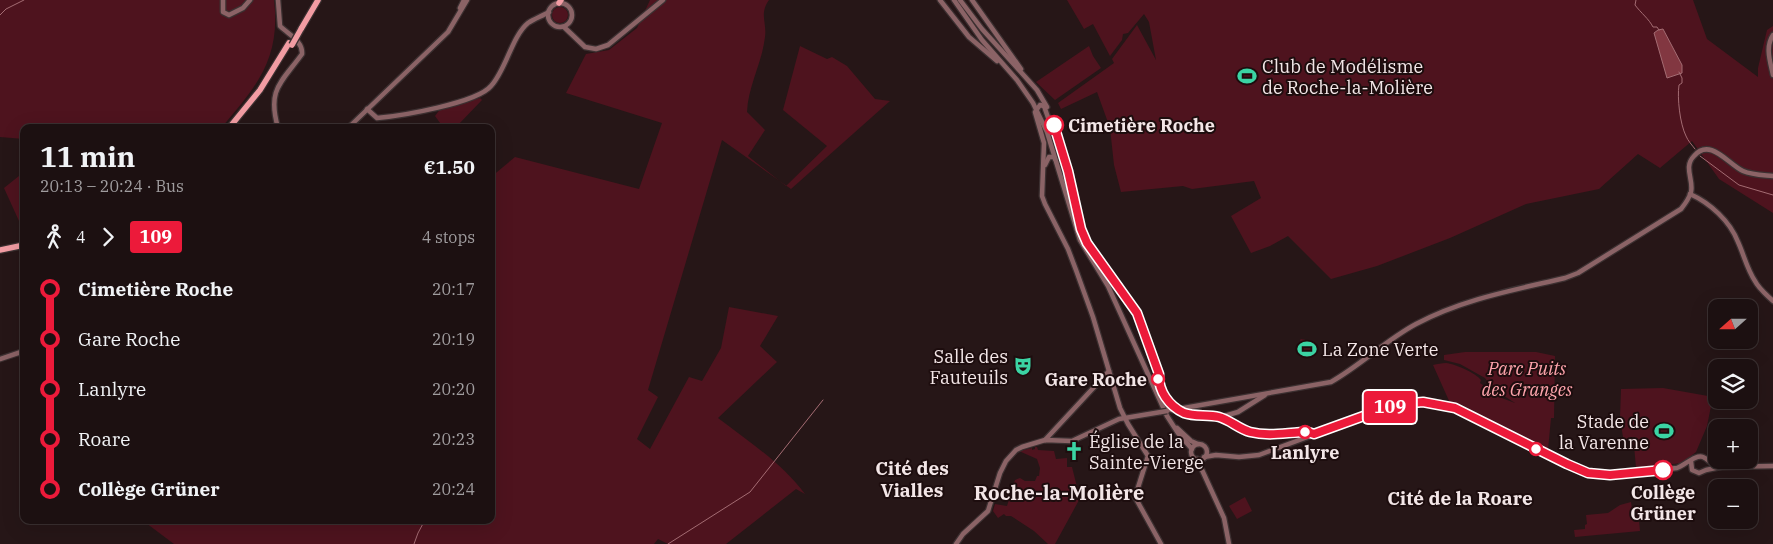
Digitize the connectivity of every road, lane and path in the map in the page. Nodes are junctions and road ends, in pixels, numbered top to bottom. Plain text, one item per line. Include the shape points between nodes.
1 (222, 0) edge
2 (250, 0) edge
3 (278, 0) edge
4 (317, 0) edge
5 (466, 0) edge
6 (663, 0) edge
7 (940, 0) edge
8 (954, 0) edge
9 (960, 0) edge
10 (972, 0) edge
11 (560, 2) edge
12 (549, 12) junction
13 (538, 18) junction
14 (549, 19) junction
15 (570, 22) junction
16 (564, 26) junction
17 (1773, 35) edge
18 (575, 37) junction
19 (1010, 72) junction
20 (1773, 74) edge
21 (1027, 79) junction
22 (1037, 90) junction
23 (368, 109) junction
24 (1035, 110) junction
25 (234, 124) edge
26 (277, 124) edge
27 (352, 124) edge
28 (1064, 156) junction
29 (1056, 159) junction
30 (1044, 169) junction
31 (1773, 176) edge
32 (1690, 194) junction
33 (20, 244) edge
34 (20, 244) edge
35 (0, 246) edge
36 (0, 250) edge
37 (1773, 301) edge
38 (1123, 316) junction
39 (20, 352) edge
40 (0, 359) edge
41 (1109, 371) junction
42 (1268, 393) junction
43 (1182, 409) junction
44 (1219, 417) junction
45 (1126, 418) junction
46 (1174, 426) junction
47 (1314, 434) junction
48 (1046, 439) junction
49 (1198, 444) junction
50 (1192, 449) junction
51 (1206, 449) junction
52 (1216, 455) junction
53 (1201, 458) junction
54 (1691, 461) junction
55 (1707, 461) joint
56 (1758, 466) edge
57 (1773, 466) edge
58 (1677, 468) junction
59 (1711, 469) edge
60 (1692, 470) junction
61 (1706, 470) junction
62 (956, 544) edge
63 (1162, 544) edge
64 (1229, 544) edge

1 - 2 main road via 224,12 229,15
3 - 26 main road via 280,26 301,44 302,54 275,91
4 - 25 highway, bridge via 268,85
5 - 23 main road via 452,26
6 - 18 main road via 608,46 585,47
7 - 19 main road via 969,37
8 - 19 main road
9 - 21 main road
10 - 21 main road
11 - 12 main road
11 - 15 main road via 571,10
12 - 13 main road
12 - 14 main road
13 - 14 main road
13 - 23 main road via 522,30 494,82 483,93 396,116 377,118
14 - 16 main road via 556,26
15 - 16 main road
15 - 18 main road
16 - 18 main road
17 - 20 main road via 1768,49
19 - 22 main road via 1031,96 1037,95
19 - 24 main road
21 - 22 main road
22 - 28 main road via 1048,108
23 - 27 main road
24 - 28 main road via 1041,104 1044,106
24 - 29 main road
24 - 30 main road via 1044,143
28 - 38 main road via 1081,229
29 - 30 main road via 1049,157
29 - 38 main road via 1080,240
30 - 41 main road via 1042,196 1074,265
31 - 32 main road via 1740,170 1718,152 1707,149 1697,152 1688,165
32 - 37 main road via 1704,200 1724,219 1738,240 1756,283
32 - 42 main road via 1681,209 1578,273 1451,307 1395,337 1331,382
33 - 35 highway
34 - 36 highway
38 - 46 main road via 1162,407
39 - 40 main road
41 - 45 main road
41 - 48 main road
42 - 43 main road
42 - 44 main road via 1238,412
43 - 44 main road via 1185,413
43 - 45 main road, bridge via 1171,408
44 - 47 main road via 1263,434
45 - 48 main road via 1072,441
45 - 63 main road via 1148,456 1136,492 1137,501
46 - 49 main road
46 - 50 main road
47 - 52 main road via 1259,455
47 - 58 main road via 1383,409 1423,402 1455,408 1588,473 1610,475
48 - 62 main road via 1022,447 1008,458 1000,472 988,511
49 - 50 main road
49 - 51 main road
50 - 53 main road via 1193,456
51 - 52 main road
51 - 53 main road
52 - 53 main road
53 - 64 main road via 1224,518
54 - 55 main road via 1699,456
54 - 58 main road
54 - 60 main road
55 - 61 main road
56 - 57 main road
58 - 60 main road
59 - 61 main road
60 - 61 main road via 1699,474

